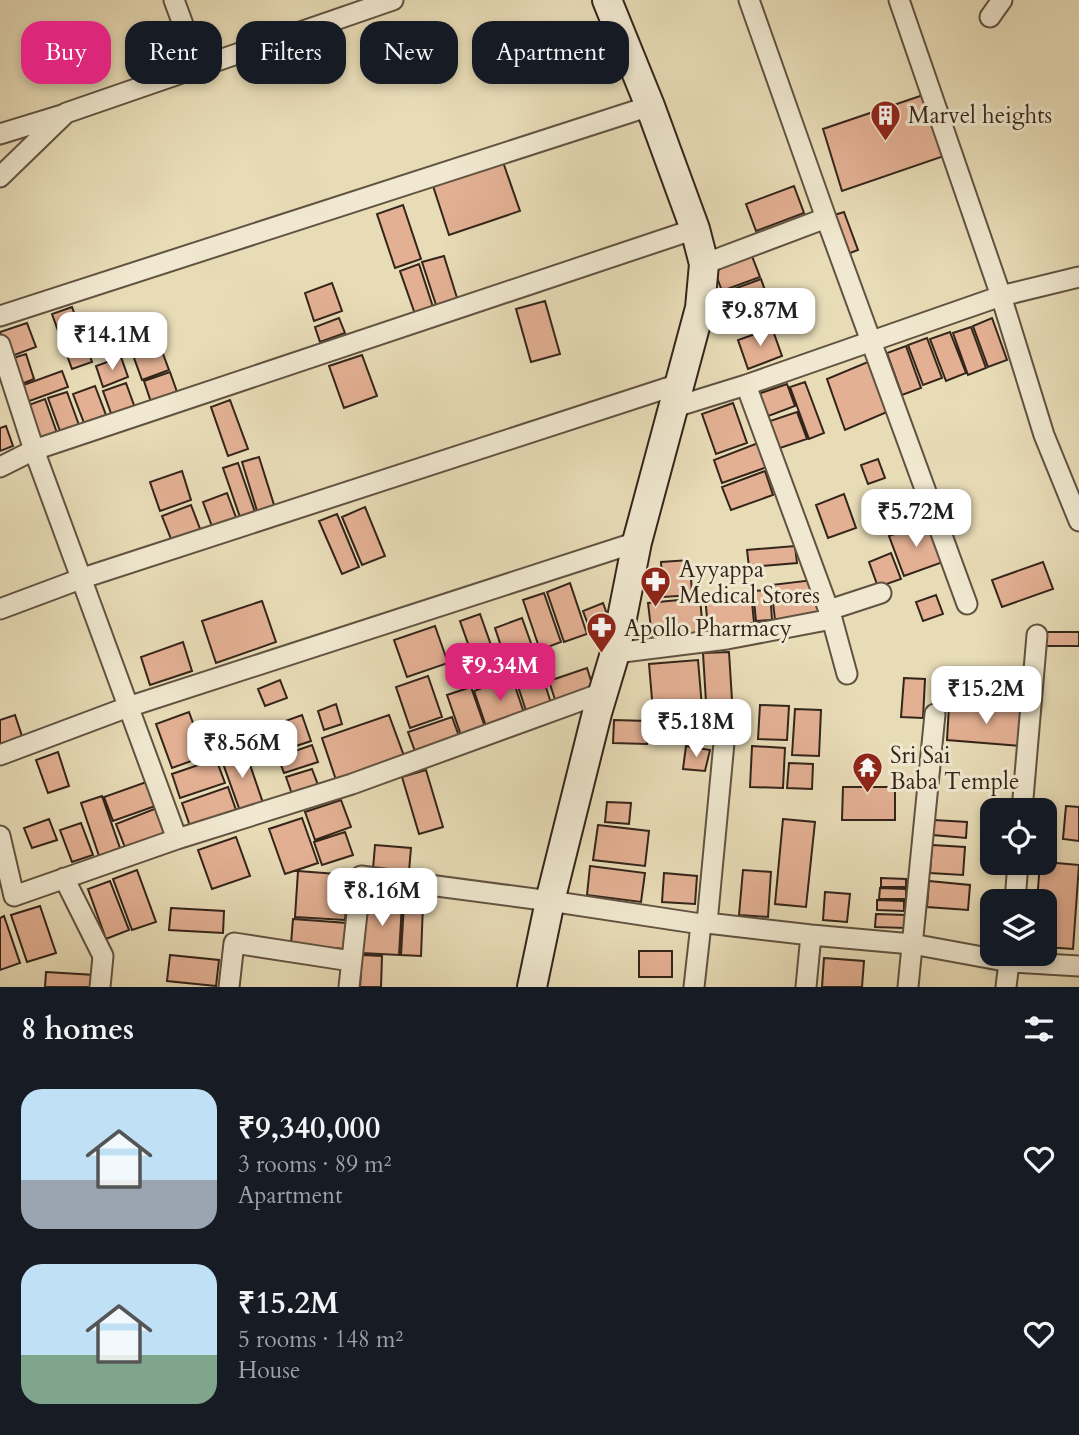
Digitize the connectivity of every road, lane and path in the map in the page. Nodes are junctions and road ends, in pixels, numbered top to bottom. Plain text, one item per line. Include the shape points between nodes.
1 (174, 0) edge
2 (394, 0) edge
3 (607, 0) edge
4 (749, 0) edge
5 (899, 0) edge
6 (1002, 0) edge
7 (990, 17) dead end
8 (182, 21) edge
9 (222, 60) edge
10 (152, 84) edge
11 (650, 106) junction
12 (66, 113) junction
13 (0, 134) edge
14 (0, 177) edge
15 (826, 218) junction
16 (695, 229) junction
17 (704, 264) junction
18 (1079, 276) edge
19 (1001, 296) junction
20 (0, 316) edge
21 (871, 341) junction
22 (0, 345) edge
23 (746, 385) junction
24 (677, 395) junction
25 (34, 450) junction
26 (0, 467) edge
27 (1071, 478) edge
28 (1079, 521) edge
29 (637, 542) junction
30 (83, 578) junction
31 (881, 593) dead end
32 (967, 604) dead end
33 (0, 609) edge
34 (831, 614) junction
35 (1037, 635) dead end
36 (615, 653) junction
37 (847, 674) dead end
38 (602, 693) junction
39 (128, 707) junction
40 (727, 711) dead end
41 (935, 714) dead end
42 (0, 755) edge
43 (1023, 798) edge
44 (0, 836) edge
45 (177, 839) junction
46 (64, 878) junction
47 (7, 897) edge
48 (550, 901) junction
49 (704, 924) junction
50 (811, 935) junction
51 (912, 944) junction
52 (980, 954) edge
53 (351, 961) junction
54 (1057, 963) edge
55 (1009, 966) edge
56 (1079, 966) edge
57 (100, 987) edge
58 (229, 987) edge
59 (349, 987) edge
60 (532, 987) edge
61 (694, 987) edge
62 (806, 987) edge
63 (908, 987) edge
64 (1006, 987) edge

1 - 8 street
2 - 9 street
3 - 11 street
4 - 15 street
5 - 19 street
6 - 7 street
10 - 12 street
11 - 16 street
11 - 20 street
12 - 13 street
12 - 14 street
15 - 17 street
15 - 21 street
16 - 17 street
16 - 25 street
17 - 24 street via 700,308
18 - 19 street
19 - 21 street
19 - 27 street via 1044,435
21 - 23 street
21 - 32 street
22 - 25 street
23 - 24 street
23 - 34 street
24 - 29 street
24 - 30 street
25 - 26 street
25 - 30 street
27 - 28 street
29 - 36 street
29 - 39 street
30 - 33 street
30 - 39 street
31 - 34 street
34 - 36 street via 727,639
34 - 37 street
35 - 43 street
36 - 38 street
38 - 45 street via 352,784
38 - 48 street
39 - 42 street
39 - 45 street
40 - 49 street
41 - 51 street
44 - 47 street
45 - 46 street
46 - 47 street
46 - 57 street via 103,956
48 - 49 street
48 - 53 street via 361,876
48 - 60 street
49 - 50 street
49 - 61 street
50 - 51 street
50 - 62 street
51 - 52 street
51 - 63 street
53 - 58 street via 234,943
53 - 59 street
54 - 56 street
55 - 64 street

